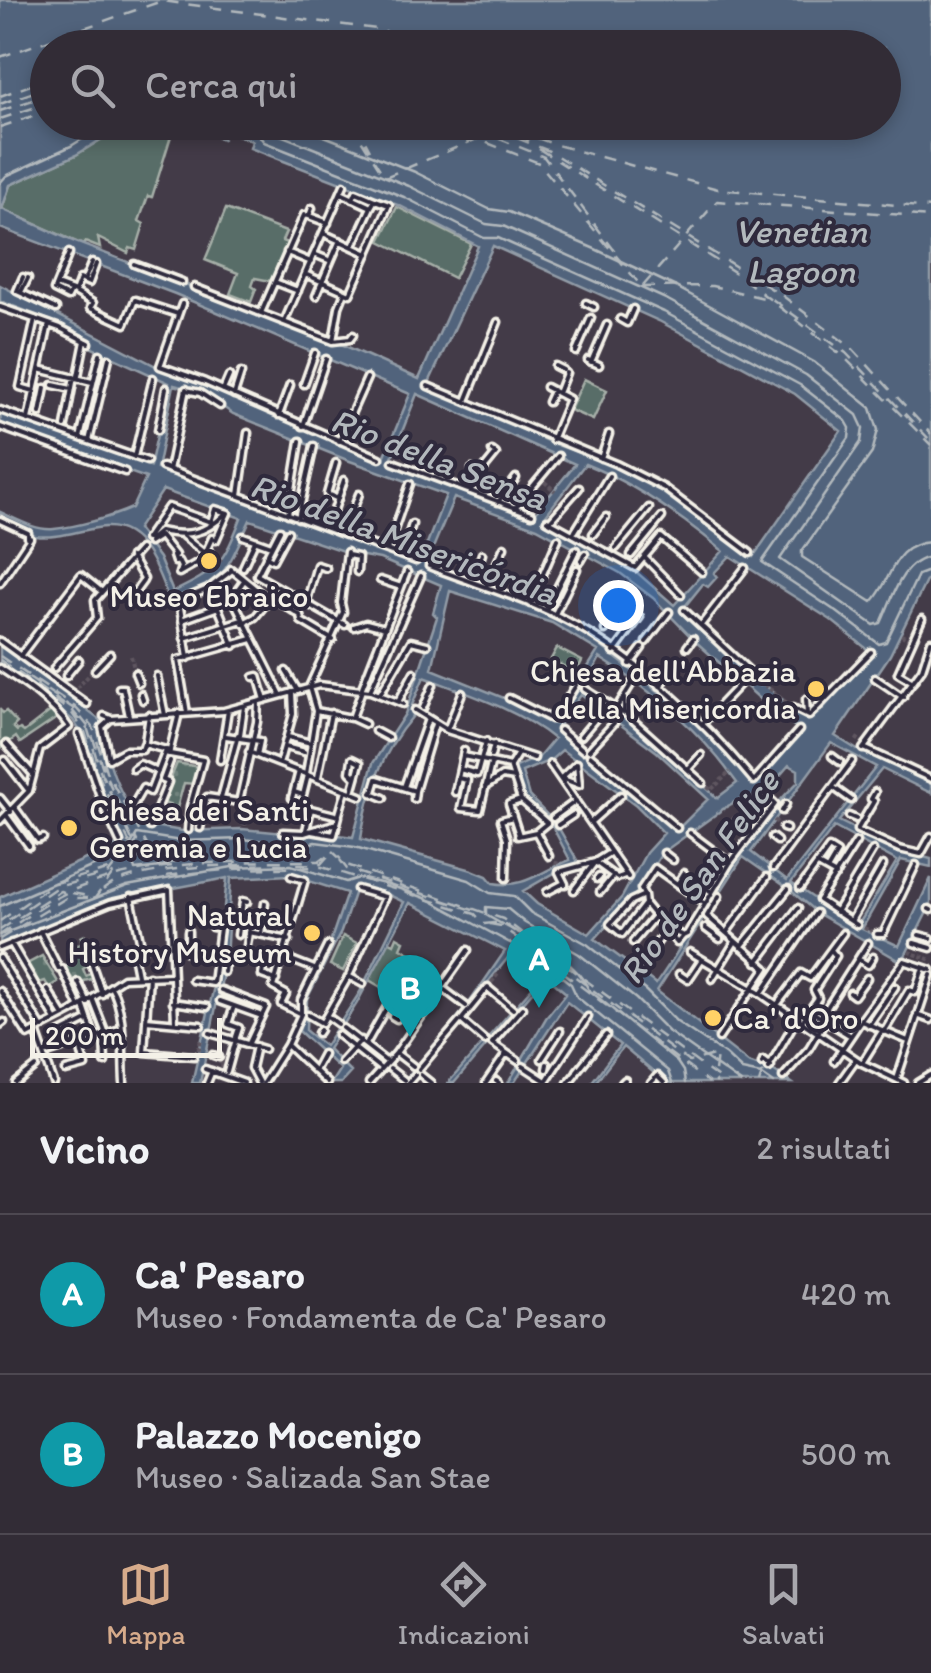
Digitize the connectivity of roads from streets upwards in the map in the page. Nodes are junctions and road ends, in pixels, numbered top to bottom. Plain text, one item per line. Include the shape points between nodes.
1 (344, 185) dead end
2 (340, 193) junction
3 (353, 199) junction
4 (376, 200) junction
5 (312, 208) dead end
6 (372, 208) junction
7 (309, 216) junction
8 (328, 223) junction
9 (364, 223) junction
10 (378, 230) junction
11 (324, 233) junction
12 (340, 240) junction
13 (353, 246) junction
14 (287, 252) junction
15 (69, 253) dead end
16 (314, 254) junction
17 (368, 254) junction
18 (331, 261) junction
19 (311, 262) junction
20 (93, 264) dead end
21 (134, 264) dead end
22 (306, 274) junction
23 (25, 279) dead end
24 (182, 282) dead end
25 (274, 282) junction
26 (322, 282) junction
27 (194, 287) dead end
28 (298, 291) junction
29 (73, 292) junction
30 (348, 293) junction
31 (316, 296) dead end
32 (62, 297) dead end
33 (586, 303) dead end
34 (182, 304) dead end
35 (0, 307) edge
36 (594, 307) dead end
37 (633, 308) dead end
38 (261, 313) junction
39 (178, 314) junction
40 (592, 318) dead end
41 (35, 319) junction
42 (620, 320) dead end
43 (284, 322) junction
44 (498, 322) dead end
45 (49, 324) junction
46 (578, 324) dead end
47 (607, 325) dead end
48 (587, 328) junction
49 (352, 335) dead end
50 (572, 338) dead end
51 (333, 341) junction
52 (581, 342) junction
53 (576, 352) dead end
54 (316, 353) dead end
55 (100, 354) dead end
56 (109, 358) dead end
57 (326, 359) dead end
58 (598, 365) dead end
59 (555, 366) dead end
60 (39, 368) junction
61 (309, 372) junction
62 (242, 373) dead end
63 (228, 376) dead end
64 (320, 376) junction
65 (76, 377) junction
66 (153, 378) dead end
67 (367, 378) dead end
68 (93, 382) junction
69 (290, 384) dead end
70 (304, 384) dead end
71 (53, 385) dead end
72 (428, 386) dead end
73 (546, 387) dead end
74 (45, 388) dead end
75 (166, 388) dead end
76 (71, 389) junction
77 (224, 390) junction
78 (34, 391) junction
79 (556, 392) junction
80 (234, 395) junction
81 (548, 402) dead end
82 (465, 403) junction
83 (220, 406) dead end
84 (0, 410) edge
85 (40, 412) dead end
86 (279, 415) junction
87 (28, 419) junction
88 (303, 426) junction
89 (0, 427) edge
90 (64, 429) junction
91 (158, 430) dead end
92 (248, 433) dead end
93 (609, 434) dead end
94 (80, 438) junction
95 (338, 440) junction
96 (552, 440) junction
97 (90, 441) junction
98 (300, 441) dead end
99 (314, 446) dead end
100 (492, 452) dead end
101 (558, 456) dead end
102 (134, 457) junction
103 (380, 458) dead end
104 (602, 458) junction
105 (147, 462) dead end
106 (394, 462) dead end
107 (336, 464) dead end
108 (162, 467) dead end
109 (472, 469) dead end
110 (170, 470) junction
111 (126, 472) dead end
112 (479, 474) junction
113 (609, 476) dead end
114 (516, 478) dead end
115 (344, 480) dead end
116 (410, 484) dead end
117 (579, 488) dead end
118 (470, 491) junction
119 (360, 494) dead end
120 (240, 495) junction
121 (338, 499) junction
122 (498, 502) junction
123 (515, 508) junction
124 (649, 508) dead end
125 (225, 514) dead end
126 (288, 514) junction
127 (320, 514) dead end
128 (532, 514) dead end
129 (308, 517) junction
130 (606, 517) dead end
131 (662, 517) dead end
132 (298, 518) junction
133 (0, 520) edge
134 (412, 524) dead end
135 (210, 528) junction
136 (328, 528) junction
137 (280, 530) dead end
138 (288, 532) dead end
139 (574, 532) junction
140 (344, 534) junction
141 (183, 536) junction
142 (243, 536) dead end
143 (591, 538) junction
144 (150, 539) junction
145 (558, 539) dead end
146 (214, 540) junction
147 (256, 541) junction
148 (406, 543) tunnel mouth
149 (271, 546) junction
150 (504, 547) dead end
151 (140, 549) dead end
152 (387, 550) junction
153 (576, 550) dead end
154 (613, 552) junction
155 (750, 553) dead end
156 (207, 554) dead end
157 (482, 554) dead end
158 (584, 554) dead end
159 (632, 555) dead end
160 (266, 556) junction
161 (131, 557) junction
162 (644, 557) junction
163 (413, 560) dead end
164 (581, 560) dead end
165 (243, 566) dead end
166 (429, 566) dead end
167 (326, 568) dead end
168 (744, 568) dead end
169 (577, 569) dead end
170 (356, 572) dead end
171 (407, 572) dead end
172 (702, 572) dead end
173 (421, 576) dead end
174 (474, 578) junction
175 (380, 580) dead end
176 (0, 582) edge
177 (243, 582) junction
178 (401, 587) junction
179 (486, 587) junction
180 (210, 588) junction
181 (102, 592) junction
182 (135, 592) dead end
183 (282, 592) junction
184 (681, 595) dead end
185 (232, 597) junction
186 (272, 600) junction
187 (306, 604) junction
188 (530, 604) junction
189 (218, 606) junction
190 (619, 609) dead end
191 (546, 610) junction
192 (684, 610) dead end
193 (669, 612) dead end
194 (555, 614) junction
195 (640, 617) dead end
196 (922, 619) dead end
197 (182, 620) junction
198 (243, 621) junction
199 (342, 624) junction
200 (701, 624) junction
201 (226, 626) junction
202 (354, 627) dead end
203 (608, 627) dead end
204 (385, 628) junction
205 (184, 638) junction
206 (252, 640) junction
207 (333, 640) junction
208 (694, 640) dead end
209 (0, 641) edge
210 (931, 641) edge
211 (646, 642) dead end
212 (427, 645) dead end
213 (234, 646) junction
214 (687, 647) dead end
215 (642, 648) dead end
216 (614, 652) junction
217 (871, 652) dead end
218 (110, 654) dead end
219 (20, 656) junction
220 (188, 658) junction
221 (79, 660) dead end
222 (630, 664) junction
223 (676, 666) dead end
224 (0, 668) edge
225 (54, 668) dead end
226 (94, 670) tunnel mouth
227 (286, 672) dead end
228 (414, 672) dead end
229 (136, 673) tunnel mouth
230 (66, 676) dead end
231 (158, 676) dead end
232 (254, 677) dead end
233 (875, 678) dead end
234 (760, 681) tunnel mouth
235 (914, 682) junction
236 (139, 683) dead end
237 (632, 683) dead end
238 (741, 683) dead end
239 (433, 685) dead end
240 (310, 686) junction
241 (576, 686) dead end
242 (660, 686) junction
243 (119, 688) dead end
244 (585, 689) dead end
245 (360, 690) junction
246 (370, 691) junction
247 (295, 692) junction
248 (380, 694) junction
249 (462, 694) dead end
250 (282, 696) junction
251 (903, 697) junction
252 (510, 698) dead end
253 (624, 698) junction
254 (806, 699) dead end
255 (265, 700) junction
256 (258, 703) junction
257 (87, 704) dead end
258 (244, 707) junction
259 (793, 708) tunnel mouth
260 (615, 709) junction
261 (228, 710) junction
262 (316, 711) junction
263 (187, 713) junction
264 (331, 713) junction
265 (624, 713) junction
266 (146, 714) junction
267 (166, 714) junction
268 (178, 714) junction
269 (807, 714) junction
270 (353, 715) junction
271 (104, 716) dead end
272 (129, 716) junction
273 (596, 718) dead end
274 (111, 719) junction
275 (428, 719) junction
276 (614, 723) dead end
277 (364, 724) dead end
278 (434, 724) junction
279 (702, 724) junction
280 (313, 730) junction
281 (447, 730) junction
282 (560, 730) dead end
283 (799, 730) dead end
284 (374, 731) dead end
285 (327, 733) junction
286 (78, 734) dead end
287 (239, 735) junction
288 (226, 736) junction
289 (582, 736) dead end
290 (288, 737) junction
291 (388, 738) dead end
292 (253, 739) junction
293 (486, 741) junction
294 (145, 742) dead end
295 (311, 743) junction
296 (494, 744) junction
297 (285, 747) junction
298 (454, 749) dead end
299 (0, 751) edge
300 (250, 752) junction
301 (587, 752) junction
302 (307, 753) junction
303 (464, 753) junction
304 (518, 753) junction
305 (170, 755) junction
306 (258, 755) junction
307 (702, 755) dead end
308 (832, 756) dead end
309 (534, 758) dead end
310 (4, 760) dead end
311 (220, 760) dead end
312 (481, 761) junction
313 (490, 761) junction
314 (852, 761) dead end
315 (840, 762) dead end
316 (280, 763) junction
317 (550, 764) dead end
318 (510, 766) junction
319 (134, 769) dead end
320 (460, 769) junction
321 (688, 769) junction
322 (569, 770) junction
323 (299, 771) junction
324 (158, 772) junction
325 (34, 774) junction
326 (307, 774) junction
327 (502, 776) junction
328 (562, 777) junction
329 (318, 778) junction
330 (356, 778) dead end
331 (458, 778) junction
332 (931, 779) edge
333 (515, 781) junction
334 (703, 784) dead end
335 (580, 786) junction
336 (405, 787) junction
337 (484, 787) junction
338 (833, 787) junction
339 (30, 791) junction
340 (349, 791) junction
341 (415, 792) junction
342 (455, 792) dead end
343 (570, 792) junction
344 (875, 792) dead end
345 (764, 793) dead end
346 (621, 795) dead end
347 (360, 796) dead end
348 (0, 798) edge
349 (222, 798) junction
350 (384, 798) dead end
351 (414, 799) dead end
352 (605, 799) dead end
353 (521, 800) junction
354 (576, 800) junction
355 (851, 800) dead end
356 (239, 802) junction
357 (786, 804) dead end
358 (610, 805) junction
359 (132, 807) dead end
360 (782, 811) dead end
361 (11, 812) junction
362 (340, 813) junction
363 (573, 815) dead end
364 (849, 816) dead end
365 (513, 817) junction
366 (553, 818) dead end
367 (245, 819) dead end
368 (861, 819) junction
369 (0, 821) edge
370 (737, 821) dead end
371 (591, 822) junction
372 (336, 825) junction
373 (558, 825) dead end
374 (150, 827) dead end
375 (200, 828) dead end
376 (677, 828) dead end
377 (188, 830) dead end
378 (308, 830) junction
379 (283, 832) dead end
380 (536, 832) junction
381 (690, 833) dead end
382 (752, 833) junction
383 (334, 834) junction
384 (514, 836) junction
385 (931, 836) edge
386 (120, 842) dead end
387 (856, 842) dead end
388 (873, 850) dead end
389 (611, 852) junction
390 (664, 853) dead end
391 (549, 856) tunnel mouth
392 (673, 860) dead end
393 (595, 862) junction
394 (730, 863) junction
395 (817, 864) junction
396 (884, 865) dead end
397 (916, 865) dead end
398 (773, 868) dead end
399 (826, 870) junction
400 (684, 873) dead end
401 (291, 876) dead end
402 (836, 876) junction
403 (858, 876) junction
404 (616, 877) junction
405 (767, 877) dead end
406 (506, 878) dead end
407 (678, 883) junction
408 (698, 883) dead end
409 (872, 884) junction
410 (788, 888) dead end
411 (800, 888) dead end
412 (356, 889) dead end
413 (574, 890) dead end
414 (547, 892) dead end
415 (600, 892) dead end
416 (712, 892) junction
417 (641, 895) junction
418 (719, 896) dead end
419 (132, 897) junction
420 (630, 901) junction
421 (247, 902) dead end
422 (265, 903) dead end
423 (645, 904) junction
424 (705, 904) junction
425 (798, 908) dead end
426 (836, 912) junction
427 (816, 913) dead end
428 (250, 914) dead end
429 (653, 918) junction
430 (851, 921) junction
431 (284, 923) dead end
432 (294, 924) junction
433 (857, 925) tunnel mouth
434 (212, 927) dead end
435 (705, 928) dead end
436 (40, 931) junction
437 (188, 931) dead end
438 (249, 931) junction
439 (665, 932) junction
440 (844, 933) dead end
441 (261, 934) junction
442 (727, 934) junction
443 (877, 934) dead end
444 (918, 934) dead end
445 (931, 938) edge
446 (720, 939) dead end
447 (290, 940) junction
448 (248, 942) junction
449 (634, 942) dead end
450 (11, 943) junction
451 (868, 943) dead end
452 (914, 943) dead end
453 (738, 944) junction
454 (328, 945) dead end
455 (0, 948) edge
456 (931, 948) edge
457 (174, 949) junction
458 (188, 949) junction
459 (142, 950) dead end
460 (468, 950) dead end
461 (832, 950) junction
462 (690, 952) dead end
463 (284, 957) junction
464 (874, 957) dead end
465 (0, 958) edge
466 (217, 958) junction
467 (245, 958) junction
468 (702, 959) junction
469 (858, 959) junction
470 (134, 960) dead end
471 (757, 962) junction
472 (92, 965) dead end
473 (720, 967) junction
474 (924, 967) junction
475 (317, 970) junction
476 (637, 971) dead end
477 (224, 972) dead end
478 (931, 972) edge
479 (406, 973) junction
480 (679, 974) dead end
481 (137, 976) junction
482 (149, 976) junction
483 (172, 976) junction
484 (349, 976) junction
485 (392, 976) dead end
486 (867, 978) dead end
487 (414, 979) junction
488 (712, 979) dead end
489 (192, 980) dead end
490 (276, 980) junction
491 (78, 982) dead end
492 (363, 984) dead end
493 (895, 986) dead end
494 (111, 988) junction
495 (442, 988) junction
496 (751, 988) junction
497 (48, 990) dead end
498 (221, 990) dead end
499 (0, 991) edge
500 (102, 994) junction
501 (438, 994) junction
502 (761, 994) junction
503 (852, 995) dead end
504 (924, 997) junction
505 (13, 998) dead end
506 (931, 1000) edge
507 (220, 1001) dead end
508 (172, 1002) junction
509 (8, 1003) junction
510 (86, 1004) junction
511 (408, 1005) dead end
512 (207, 1006) dead end
513 (234, 1006) junction
514 (466, 1006) dead end
515 (776, 1006) junction
516 (522, 1008) dead end
517 (513, 1009) dead end
518 (809, 1010) junction
519 (0, 1011) edge
520 (300, 1014) junction
521 (308, 1015) dead end
522 (423, 1015) junction
523 (917, 1015) junction
524 (64, 1016) junction
525 (261, 1016) junction
526 (326, 1016) junction
527 (588, 1018) dead end
528 (823, 1018) junction
529 (7, 1019) edge
530 (397, 1019) dead end
531 (56, 1020) junction
532 (88, 1020) junction
533 (146, 1020) junction
534 (931, 1020) edge
535 (174, 1021) junction
536 (461, 1021) junction
537 (798, 1021) junction
538 (861, 1021) junction
539 (202, 1025) dead end
540 (870, 1025) junction
541 (39, 1029) junction
542 (120, 1029) junction
543 (560, 1030) dead end
544 (104, 1032) junction
545 (883, 1032) junction
546 (210, 1034) dead end
547 (817, 1034) junction
548 (338, 1035) dead end
549 (606, 1035) dead end
550 (94, 1036) junction
551 (851, 1036) junction
552 (236, 1038) junction
553 (719, 1038) dead end
554 (79, 1041) junction
555 (485, 1041) dead end
556 (364, 1042) junction
557 (908, 1042) junction
558 (249, 1043) junction
559 (287, 1045) junction
560 (66, 1046) junction
561 (256, 1046) junction
562 (356, 1048) junction
563 (264, 1049) dead end
564 (841, 1049) junction
565 (396, 1053) junction
566 (324, 1054) dead end
567 (506, 1054) junction
568 (194, 1056) dead end
569 (44, 1059) junction
570 (834, 1060) dead end
571 (859, 1061) junction
572 (106, 1062) dead end
573 (341, 1062) dead end
574 (558, 1062) junction
575 (767, 1065) dead end
576 (386, 1066) junction
577 (36, 1067) dead end
578 (204, 1069) dead end
579 (66, 1071) dead end
580 (212, 1071) junction
581 (224, 1071) junction
582 (314, 1071) junction
583 (417, 1071) junction
584 (494, 1072) junction
585 (931, 1075) edge
586 (783, 1077) dead end
587 (893, 1080) edge
588 (497, 1081) edge
589 (406, 1082) edge
590 (546, 1082) edge
591 (16, 1083) edge
592 (54, 1083) edge
593 (124, 1083) edge
594 (207, 1083) edge
595 (244, 1083) edge
596 (261, 1083) edge
597 (327, 1083) edge
598 (369, 1083) edge
599 (430, 1083) edge
600 (486, 1083) edge
601 (568, 1083) edge
602 (651, 1083) edge
603 (664, 1083) edge
604 (839, 1083) edge
605 (904, 1083) edge
606 (918, 1083) edge

1 - 2 street
2 - 3 street
2 - 8 street
3 - 4 street via 356,192
3 - 6 street
4 - 6 street
4 - 10 street via 389,205
5 - 7 street
6 - 9 street
7 - 8 street
7 - 14 street
8 - 11 street
9 - 10 street
9 - 13 street
10 - 17 street
11 - 12 street
11 - 16 street
12 - 13 street
12 - 18 street
13 - 17 street
14 - 19 street
14 - 25 street
15 - 29 street via 58,285
16 - 18 street
16 - 19 street
17 - 30 street
18 - 26 street
19 - 22 street
20 - 29 street via 89,283 80,280
21 - 24 street
22 - 26 street
22 - 28 street
23 - 32 street via 17,291 54,310
25 - 28 street
25 - 38 street
26 - 30 street
26 - 31 street
27 - 38 street
28 - 43 street
29 - 39 street via 125,324 135,300
30 - 51 street
33 - 36 street
34 - 39 street
35 - 41 street
37 - 42 street via 628,322
38 - 43 street
39 - 77 street via 160,366
40 - 48 street
41 - 45 street
41 - 78 street via 20,387
43 - 51 street
44 - 82 street
45 - 60 street
45 - 65 street via 87,342
46 - 48 street
47 - 58 street via 589,361
48 - 52 street
49 - 51 street
50 - 52 street
52 - 53 street
54 - 61 street
55 - 68 street
56 - 97 street
57 - 64 street
59 - 79 street via 565,371
60 - 65 street
60 - 78 street
61 - 64 street
61 - 70 street
62 - 80 street
63 - 77 street
64 - 88 street
65 - 68 street
65 - 76 street
66 - 102 street
67 - 95 street
68 - 94 street
69 - 86 street
71 - 76 street
72 - 82 street
73 - 79 street
74 - 85 street
75 - 91 street
76 - 90 street
77 - 80 street
78 - 87 street
79 - 81 street
79 - 96 street via 570,398
80 - 86 street
82 - 96 street
83 - 110 street via 186,390
84 - 87 street
86 - 88 street
87 - 90 street
88 - 95 street
89 - 111 street
90 - 94 street
92 - 120 street
93 - 104 street
94 - 97 street
95 - 103 street
96 - 104 street
97 - 102 street
98 - 126 street
99 - 132 street
100 - 112 street
101 - 123 street
102 - 105 street
104 - 155 street via 683,500
106 - 118 street
107 - 121 street via 326,494
108 - 110 street
109 - 112 street
110 - 120 street
112 - 118 street
113 - 139 street
114 - 122 street
115 - 121 street
116 - 152 street
117 - 139 street via 548,520
118 - 122 street
119 - 140 street
120 - 126 street
121 - 136 street
122 - 123 street
123 - 128 street
124 - 154 street
125 - 135 street
126 - 132 street
127 - 129 street via 310,510
129 - 132 street
129 - 136 street
130 - 143 street
131 - 159 street
133 - 176 street via 29,538
134 - 148 street
135 - 141 street
135 - 146 street
136 - 140 street
137 - 149 street
138 - 160 street via 274,560
139 - 143 street
140 - 152 street
141 - 144 street via 160,532
141 - 156 street
142 - 147 street
143 - 154 street
144 - 146 street via 160,536 172,548 179,574 209,556
144 - 146 street via 168,507 211,522 215,509 228,513
145 - 188 street
147 - 149 street
147 - 165 street
149 - 160 street
150 - 179 street
151 - 161 street
152 - 163 street
153 - 191 street
154 - 162 street via 635,568
157 - 174 street
158 - 164 street
160 - 183 street via 256,575
161 - 181 street
161 - 182 street via 144,580
162 - 172 street via 661,537
162 - 184 street
166 - 174 street
167 - 187 street via 317,565
168 - 200 street
169 - 194 street
170 - 199 street via 358,558 347,554
171 - 178 street
173 - 246 street
174 - 179 street
175 - 178 street
177 - 180 street via 231,570
177 - 185 street
177 - 186 street
178 - 204 street
179 - 188 street
180 - 189 street
180 - 197 street via 179,600
181 - 219 street via 81,574
181 - 225 street via 95,600 96,618
183 - 186 street
183 - 187 street
185 - 189 street
185 - 198 street
186 - 198 street
186 - 207 street
187 - 199 street
188 - 191 street
189 - 197 street
189 - 201 street
190 - 203 street
191 - 194 street
192 - 200 street
193 - 211 street
194 - 216 street
195 - 216 street
196 - 235 street via 898,673
197 - 205 street
198 - 201 street
198 - 206 street
199 - 207 street
200 - 234 street
201 - 205 street
201 - 213 street
202 - 204 street
204 - 245 street
205 - 220 street
206 - 213 street
206 - 250 street
207 - 240 street
208 - 214 street
209 - 219 street
210 - 235 street
212 - 248 street via 411,641
213 - 220 street
215 - 222 street
216 - 222 street
217 - 269 street
218 - 226 street
219 - 257 street
220 - 263 street via 178,660
221 - 230 street
222 - 242 street
223 - 242 street
224 - 325 street via 69,727 40,749
227 - 247 street
228 - 248 street via 400,703
229 - 236 street
231 - 267 street
232 - 255 street
233 - 251 street
235 - 251 street
237 - 253 street
238 - 279 street
239 - 275 street via 420,711
240 - 245 street
240 - 247 street
240 - 262 street
241 - 252 street via 553,719
242 - 279 street
243 - 272 street
244 - 260 street
245 - 246 street
245 - 270 street
246 - 248 street
247 - 250 street
247 - 290 street
249 - 281 street
250 - 255 street
251 - 332 street via 864,749
253 - 260 street
253 - 265 street
254 - 269 street
255 - 256 street
256 - 258 street
256 - 292 street
258 - 261 street
258 - 287 street
259 - 269 street
260 - 265 street
261 - 263 street
261 - 288 street
262 - 264 street
262 - 280 street
263 - 268 street
264 - 270 street
264 - 285 street
265 - 321 street
266 - 267 street
266 - 272 street
266 - 294 street
267 - 268 street
268 - 305 street
270 - 277 street
271 - 274 street
272 - 274 street
273 - 289 street
274 - 305 street via 102,726 109,758 144,744
275 - 278 street
275 - 336 street
276 - 301 street
278 - 281 street
278 - 341 street
279 - 283 street via 754,781
280 - 285 street
280 - 295 street
281 - 293 street
282 - 301 street
284 - 291 street
285 - 329 street
286 - 386 street
287 - 288 street
287 - 292 street
287 - 349 street
288 - 311 street
290 - 295 street
290 - 297 street
292 - 300 street
292 - 306 street via 260,741
293 - 296 street
293 - 312 street
295 - 302 street
296 - 304 street
296 - 313 street
297 - 302 street
297 - 316 street
298 - 303 street
299 - 325 street via 6,745
300 - 306 street
300 - 356 street
301 - 376 street
302 - 326 street
303 - 312 street
303 - 320 street
304 - 309 street
304 - 318 street
305 - 324 street via 165,753
305 - 374 street via 163,780 168,782
305 - 377 street via 203,760
306 - 316 street
307 - 321 street
308 - 315 street
310 - 339 street
312 - 313 street
312 - 320 street via 477,774
313 - 318 street
313 - 337 street
314 - 338 street
316 - 323 street
317 - 328 street
318 - 327 street
318 - 333 street
319 - 324 street
320 - 331 street
321 - 334 street
322 - 328 street
322 - 335 street
322 - 335 street via 577,763
323 - 326 street
323 - 326 street via 293,795 303,795
324 - 359 street via 150,792 143,788
325 - 339 street
326 - 329 street
327 - 333 street
327 - 337 street
328 - 335 street
328 - 343 street
329 - 340 street
330 - 340 street
331 - 337 street via 468,780 461,806 480,810
331 - 342 street
333 - 353 street
335 - 343 street
336 - 341 street
336 - 350 street via 377,780 373,792
338 - 355 street
338 - 398 street
339 - 361 street
340 - 347 street
340 - 362 street
341 - 351 street
343 - 354 street
344 - 368 street
345 - 382 street via 776,804
346 - 358 street
348 - 361 street
349 - 356 street
349 - 375 street via 207,797
352 - 358 street
353 - 365 street via 509,804
353 - 380 street via 547,824
354 - 366 street
354 - 371 street
356 - 367 street
357 - 360 street
358 - 371 street
361 - 361 street via 39,840 28,849
361 - 369 street
362 - 372 street
362 - 378 street via 311,809
362 - 383 street
363 - 373 street
364 - 368 street
365 - 384 street
365 - 384 street via 501,820
368 - 385 street via 858,830 899,849 921,854
370 - 382 street
371 - 389 street
372 - 378 street
372 - 383 street
378 - 379 street
378 - 383 street
380 - 384 street
380 - 391 street
381 - 394 street
382 - 394 street
384 - 406 street
387 - 402 street
388 - 403 street
389 - 393 street
389 - 404 street via 627,876
390 - 392 street
393 - 404 street
393 - 413 street
393 - 414 street via 560,872 564,883
394 - 416 street
395 - 399 street
395 - 399 street via 829,848 838,852
395 - 411 street
396 - 409 street
397 - 443 street
399 - 402 street
400 - 407 street
401 - 432 street via 305,880
402 - 426 street via 819,900
403 - 409 street
403 - 426 street
404 - 415 street
405 - 442 street
407 - 417 street via 655,868
407 - 424 street
408 - 416 street
409 - 430 street
410 - 453 street
412 - 484 street via 384,899
416 - 424 street
417 - 420 street
417 - 423 street
418 - 442 street via 706,916
419 - 436 street
419 - 457 street via 169,890
419 - 459 street
420 - 423 street
420 - 423 street via 612,926 622,934
421 - 448 street via 238,940
422 - 441 street
423 - 429 street
424 - 439 street via 685,935
425 - 471 street
426 - 430 street
427 - 502 street
428 - 438 street
429 - 439 street
429 - 449 street
430 - 433 street
431 - 432 street
432 - 447 street
434 - 466 street via 220,928
435 - 446 street
436 - 450 street
436 - 510 street
437 - 458 street
438 - 441 street
438 - 448 street
439 - 476 street
440 - 461 street
441 - 447 street
442 - 453 street
444 - 445 street
447 - 463 street
448 - 467 street
450 - 455 street
450 - 531 street
451 - 469 street
452 - 456 street
453 - 471 street
453 - 473 street
454 - 475 street
457 - 458 street
457 - 483 street
458 - 466 street
460 - 495 street
461 - 515 street via 810,978 800,972
461 - 518 street via 836,956
462 - 468 street
463 - 475 street
463 - 490 street
464 - 469 street via 868,966
465 - 541 street
466 - 489 street via 213,983
467 - 477 street via 226,957
467 - 490 street via 264,964 262,975
468 - 473 street
468 - 480 street via 688,980
469 - 528 street
470 - 481 street
471 - 496 street via 766,968
472 - 500 street
473 - 488 street
473 - 496 street
474 - 478 street
474 - 538 street via 904,960
474 - 545 street via 915,992 909,990
475 - 520 street
478 - 504 street
479 - 485 street via 396,967
479 - 487 street
479 - 556 street
481 - 482 street
481 - 494 street
482 - 483 street
482 - 533 street
483 - 508 street
484 - 492 street
484 - 526 street
486 - 503 street
487 - 501 street
487 - 530 street via 392,1016
490 - 520 street via 273,987 286,994 281,1004
491 - 510 street
493 - 540 street
494 - 500 street
494 - 542 street
495 - 501 street
495 - 514 street
496 - 502 street
496 - 553 street
497 - 524 street
498 - 525 street via 266,1007
499 - 509 street
500 - 510 street
501 - 522 street
502 - 515 street
504 - 506 street
504 - 523 street
505 - 509 street
507 - 513 street
508 - 512 street
508 - 535 street
509 - 519 street
509 - 529 street
510 - 524 street
510 - 532 street
510 - 544 street
511 - 522 street
513 - 525 street
513 - 552 street via 228,1024 239,1028
515 - 537 street
516 - 567 street via 492,1044
517 - 536 street via 488,988
518 - 528 street
518 - 537 street
520 - 559 street
521 - 526 street via 321,1028
522 - 565 street
523 - 534 street
523 - 557 street
524 - 531 street
525 - 558 street
526 - 556 street
527 - 574 street
528 - 547 street
528 - 551 street
529 - 541 street via 28,1035
531 - 541 street
532 - 550 street
532 - 560 street via 59,1034
533 - 535 street
533 - 568 street via 144,1052
535 - 539 street
536 - 555 street
536 - 583 street
537 - 547 street
537 - 575 street
538 - 540 street
538 - 551 street
540 - 545 street
541 - 569 street
542 - 544 street
542 - 593 street
543 - 574 street via 544,1056
544 - 550 street
544 - 572 street
545 - 557 street
545 - 571 street
546 - 552 street
547 - 564 street
547 - 586 street
548 - 562 street
549 - 601 street
550 - 554 street
551 - 564 street
552 - 558 street
552 - 581 street
554 - 560 street
554 - 579 street via 85,1066
556 - 562 street
556 - 576 street
557 - 587 street
558 - 561 street
559 - 582 street
559 - 596 street
560 - 569 street
561 - 563 street
561 - 596 street via 251,1063
562 - 573 street
562 - 576 street
564 - 570 street
564 - 571 street
565 - 576 street
565 - 583 street
566 - 582 street
567 - 584 street
567 - 590 street
569 - 592 street
571 - 587 street
571 - 604 street
574 - 590 street
576 - 589 street
576 - 598 street
577 - 591 street
578 - 580 street
580 - 581 street
580 - 594 street
581 - 595 street
582 - 597 street
583 - 589 street
583 - 599 street
584 - 588 street
584 - 600 street
585 - 606 street
587 - 605 street
602 - 603 street via 656,1076

